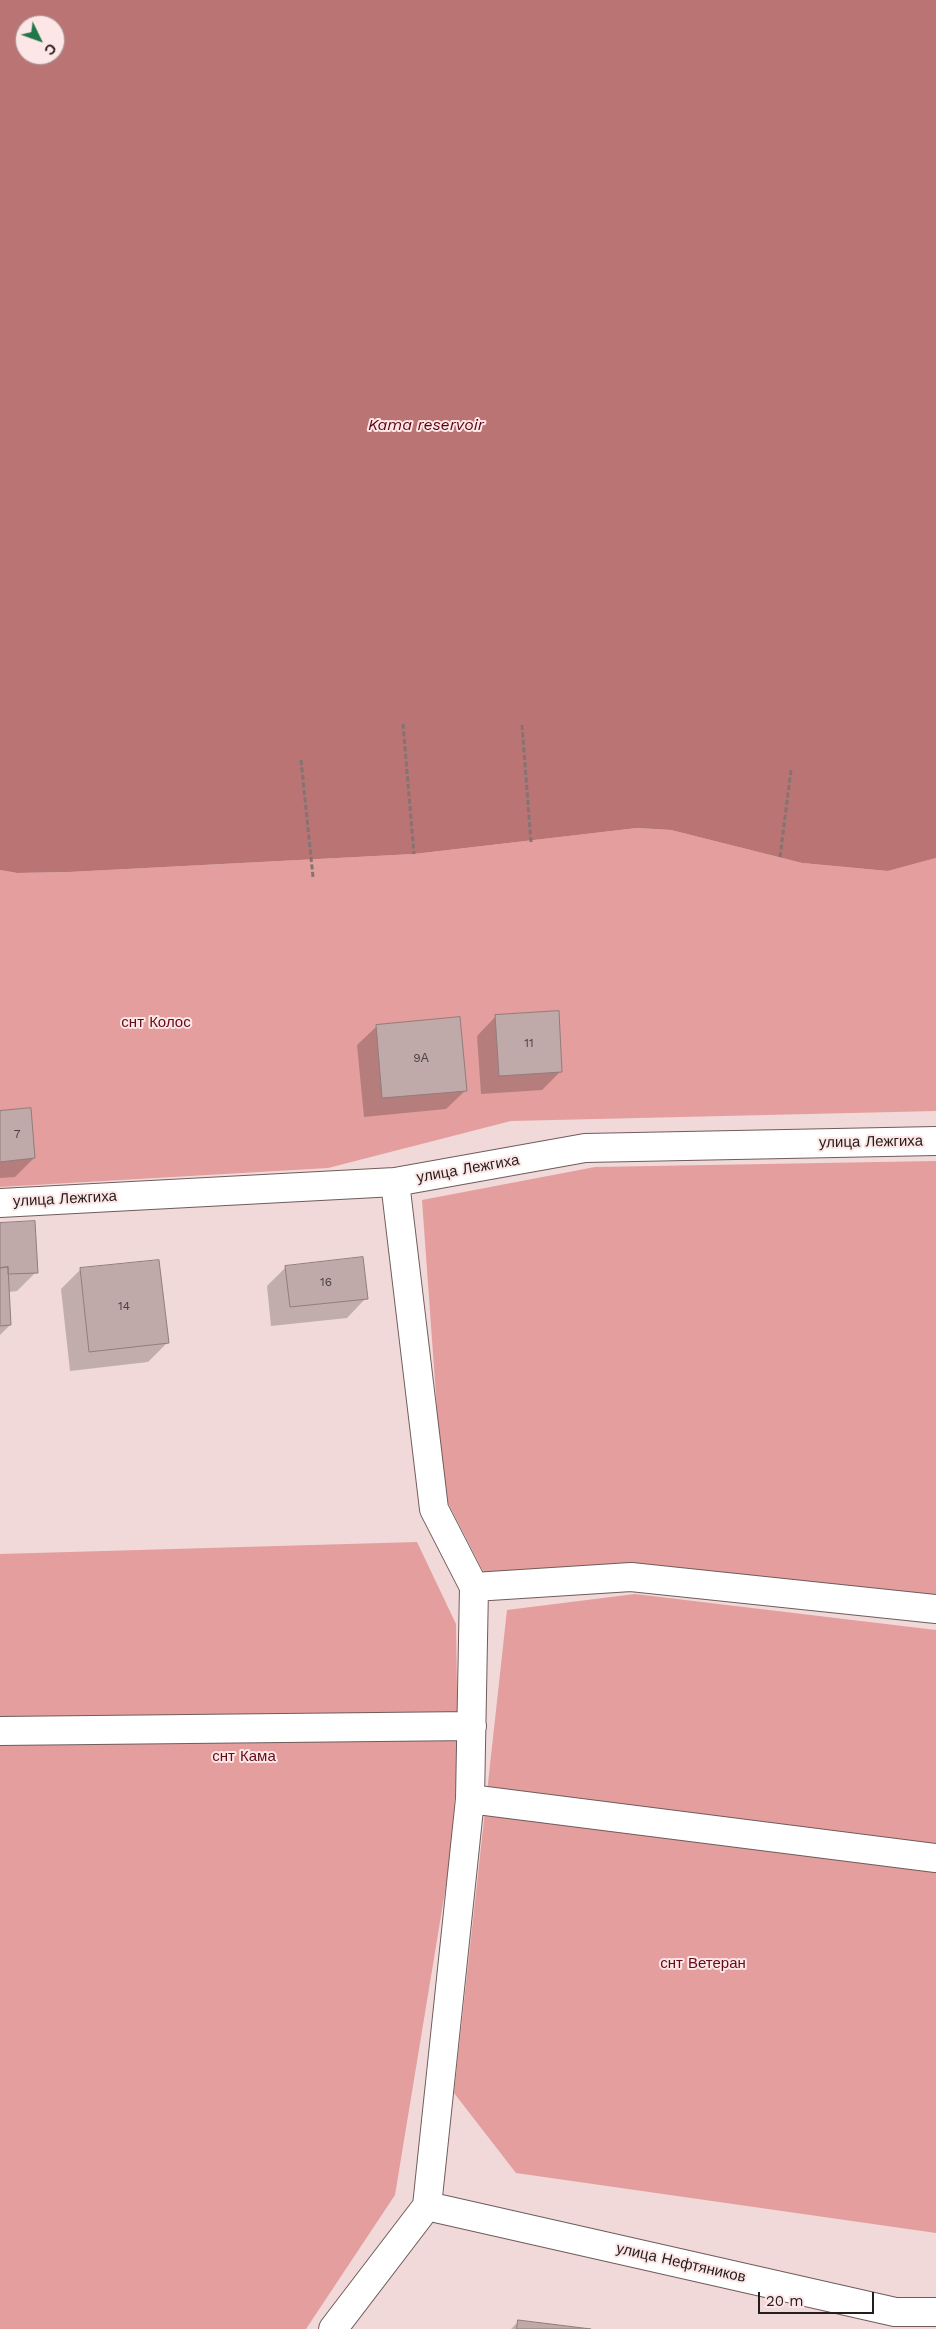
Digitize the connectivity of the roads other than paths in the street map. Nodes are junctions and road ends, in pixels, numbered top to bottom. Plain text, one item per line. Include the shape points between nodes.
1 (936, 1141) edge
2 (396, 1182) junction
3 (0, 1203) edge
4 (474, 1587) junction
5 (936, 1609) edge
6 (472, 1726) junction
7 (0, 1732) edge
8 (470, 1799) junction
9 (936, 1858) edge
10 (427, 2206) junction
11 (936, 2312) edge
12 (333, 2329) edge

1 - 2 street, улица Лежгиха via 585,1148
2 - 3 street, улица Лежгиха
2 - 4 street via 434,1509
4 - 5 street via 631,1576
4 - 6 street
6 - 7 street
6 - 8 street
8 - 9 street
8 - 10 street
10 - 11 street, улица Нефтяников via 895,2312
10 - 12 street

